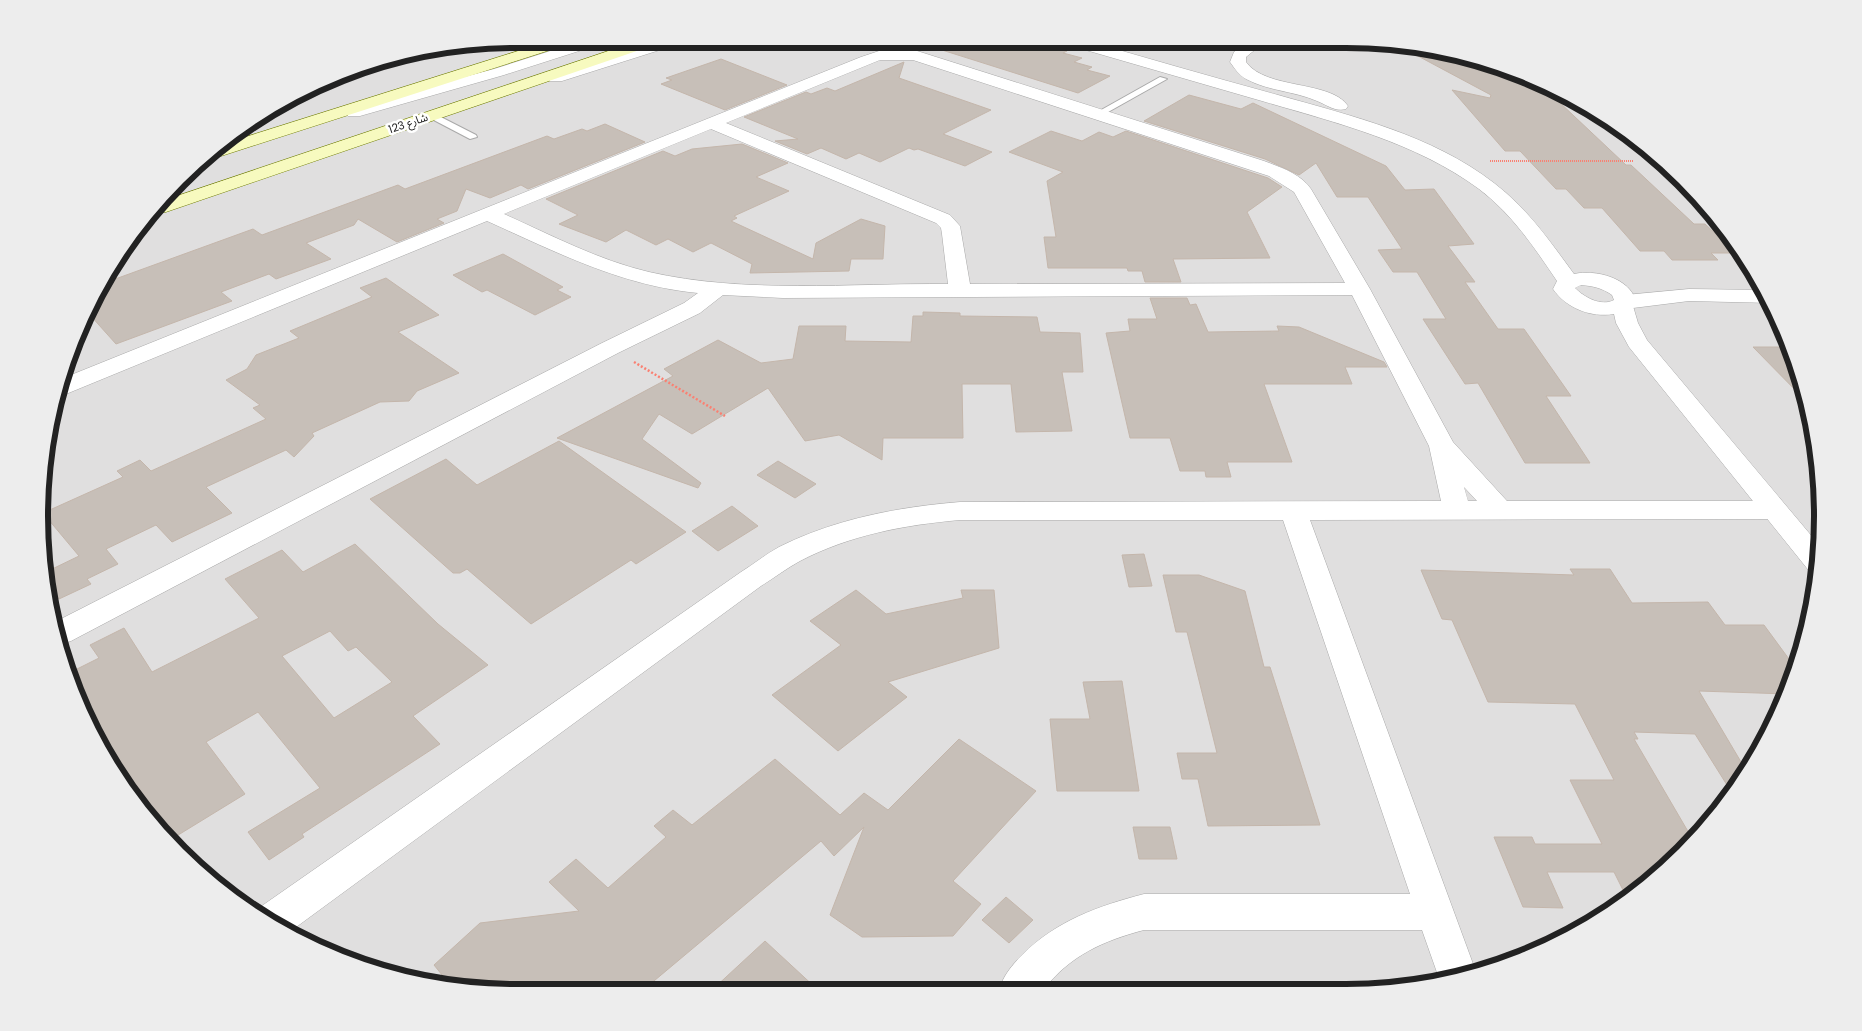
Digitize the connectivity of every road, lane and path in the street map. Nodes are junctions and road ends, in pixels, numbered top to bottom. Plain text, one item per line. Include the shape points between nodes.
1 (542, 48) edge
2 (574, 48) edge
3 (631, 48) edge
4 (651, 48) edge
5 (907, 48) edge
6 (913, 48) edge
7 (1094, 48) edge
8 (1133, 48) edge
9 (1204, 48) edge
10 (1235, 48) edge
11 (1249, 48) edge
12 (1207, 58) dead end
13 (1222, 58) dead end
14 (1163, 79) dead end
15 (480, 99) junction
16 (1340, 106) junction
17 (1098, 114) junction
18 (431, 116) junction
19 (711, 123) junction
20 (286, 129) junction
21 (473, 137) dead end
22 (225, 149) edge
23 (1470, 161) junction
24 (1651, 161) edge
25 (165, 206) edge
26 (488, 214) junction
27 (1588, 281) junction
28 (696, 286) junction
29 (719, 288) junction
30 (1359, 289) junction
31 (960, 291) junction
32 (1689, 296) junction
33 (1760, 297) edge
34 (1581, 303) junction
35 (1623, 304) junction
36 (664, 321) junction
37 (1637, 342) junction
38 (610, 348) junction
39 (66, 385) edge
40 (725, 416) dead end
41 (1442, 446) junction
42 (1293, 510) junction
43 (1456, 510) junction
44 (1500, 510) junction
45 (1773, 510) junction
46 (1812, 556) edge
47 (62, 632) edge
48 (1435, 912) junction
49 (277, 918) edge
50 (1456, 971) edge
51 (1024, 984) edge

1 - 20 main road
2 - 20 street via 499,72
3 - 15 main road, شارع 123
4 - 15 street
5 - 19 street via 866,60
6 - 17 street
7 - 27 street via 1391,135 1473,177 1511,207
8 - 16 street
9 - 12 street via 1196,52
10 - 13 street
11 - 16 street via 1239,55 1238,62 1243,70 1264,80 1317,94
14 - 17 lane
15 - 18 main road, شارع 123
16 - 23 street via 1423,137
17 - 30 street via 1258,165 1291,180 1302,189
18 - 21 lane
18 - 25 main road, شارع 123
19 - 26 street
19 - 31 street via 943,220 950,226 952,234
20 - 22 main road
23 - 24 path
23 - 27 street via 1525,202 1548,226
26 - 28 street via 606,266
26 - 39 street
27 - 32 street
27 - 34 street via 1565,285 1564,289
27 - 35 street via 1622,292 1625,297
28 - 29 street
28 - 36 street
29 - 31 street
29 - 36 street via 692,308
30 - 31 street
30 - 41 street
32 - 33 street
32 - 35 street
34 - 35 street via 1603,308
34 - 37 street
35 - 37 street via 1627,323
36 - 38 street
37 - 45 street
38 - 40 path
38 - 47 street
41 - 43 street
41 - 44 street
42 - 43 street
42 - 48 street
42 - 49 street via 960,511 915,514 829,536 789,555 751,579
43 - 44 street
44 - 45 street
45 - 46 street
48 - 50 street
48 - 51 street via 1144,912 1104,922 1068,940 1037,966

